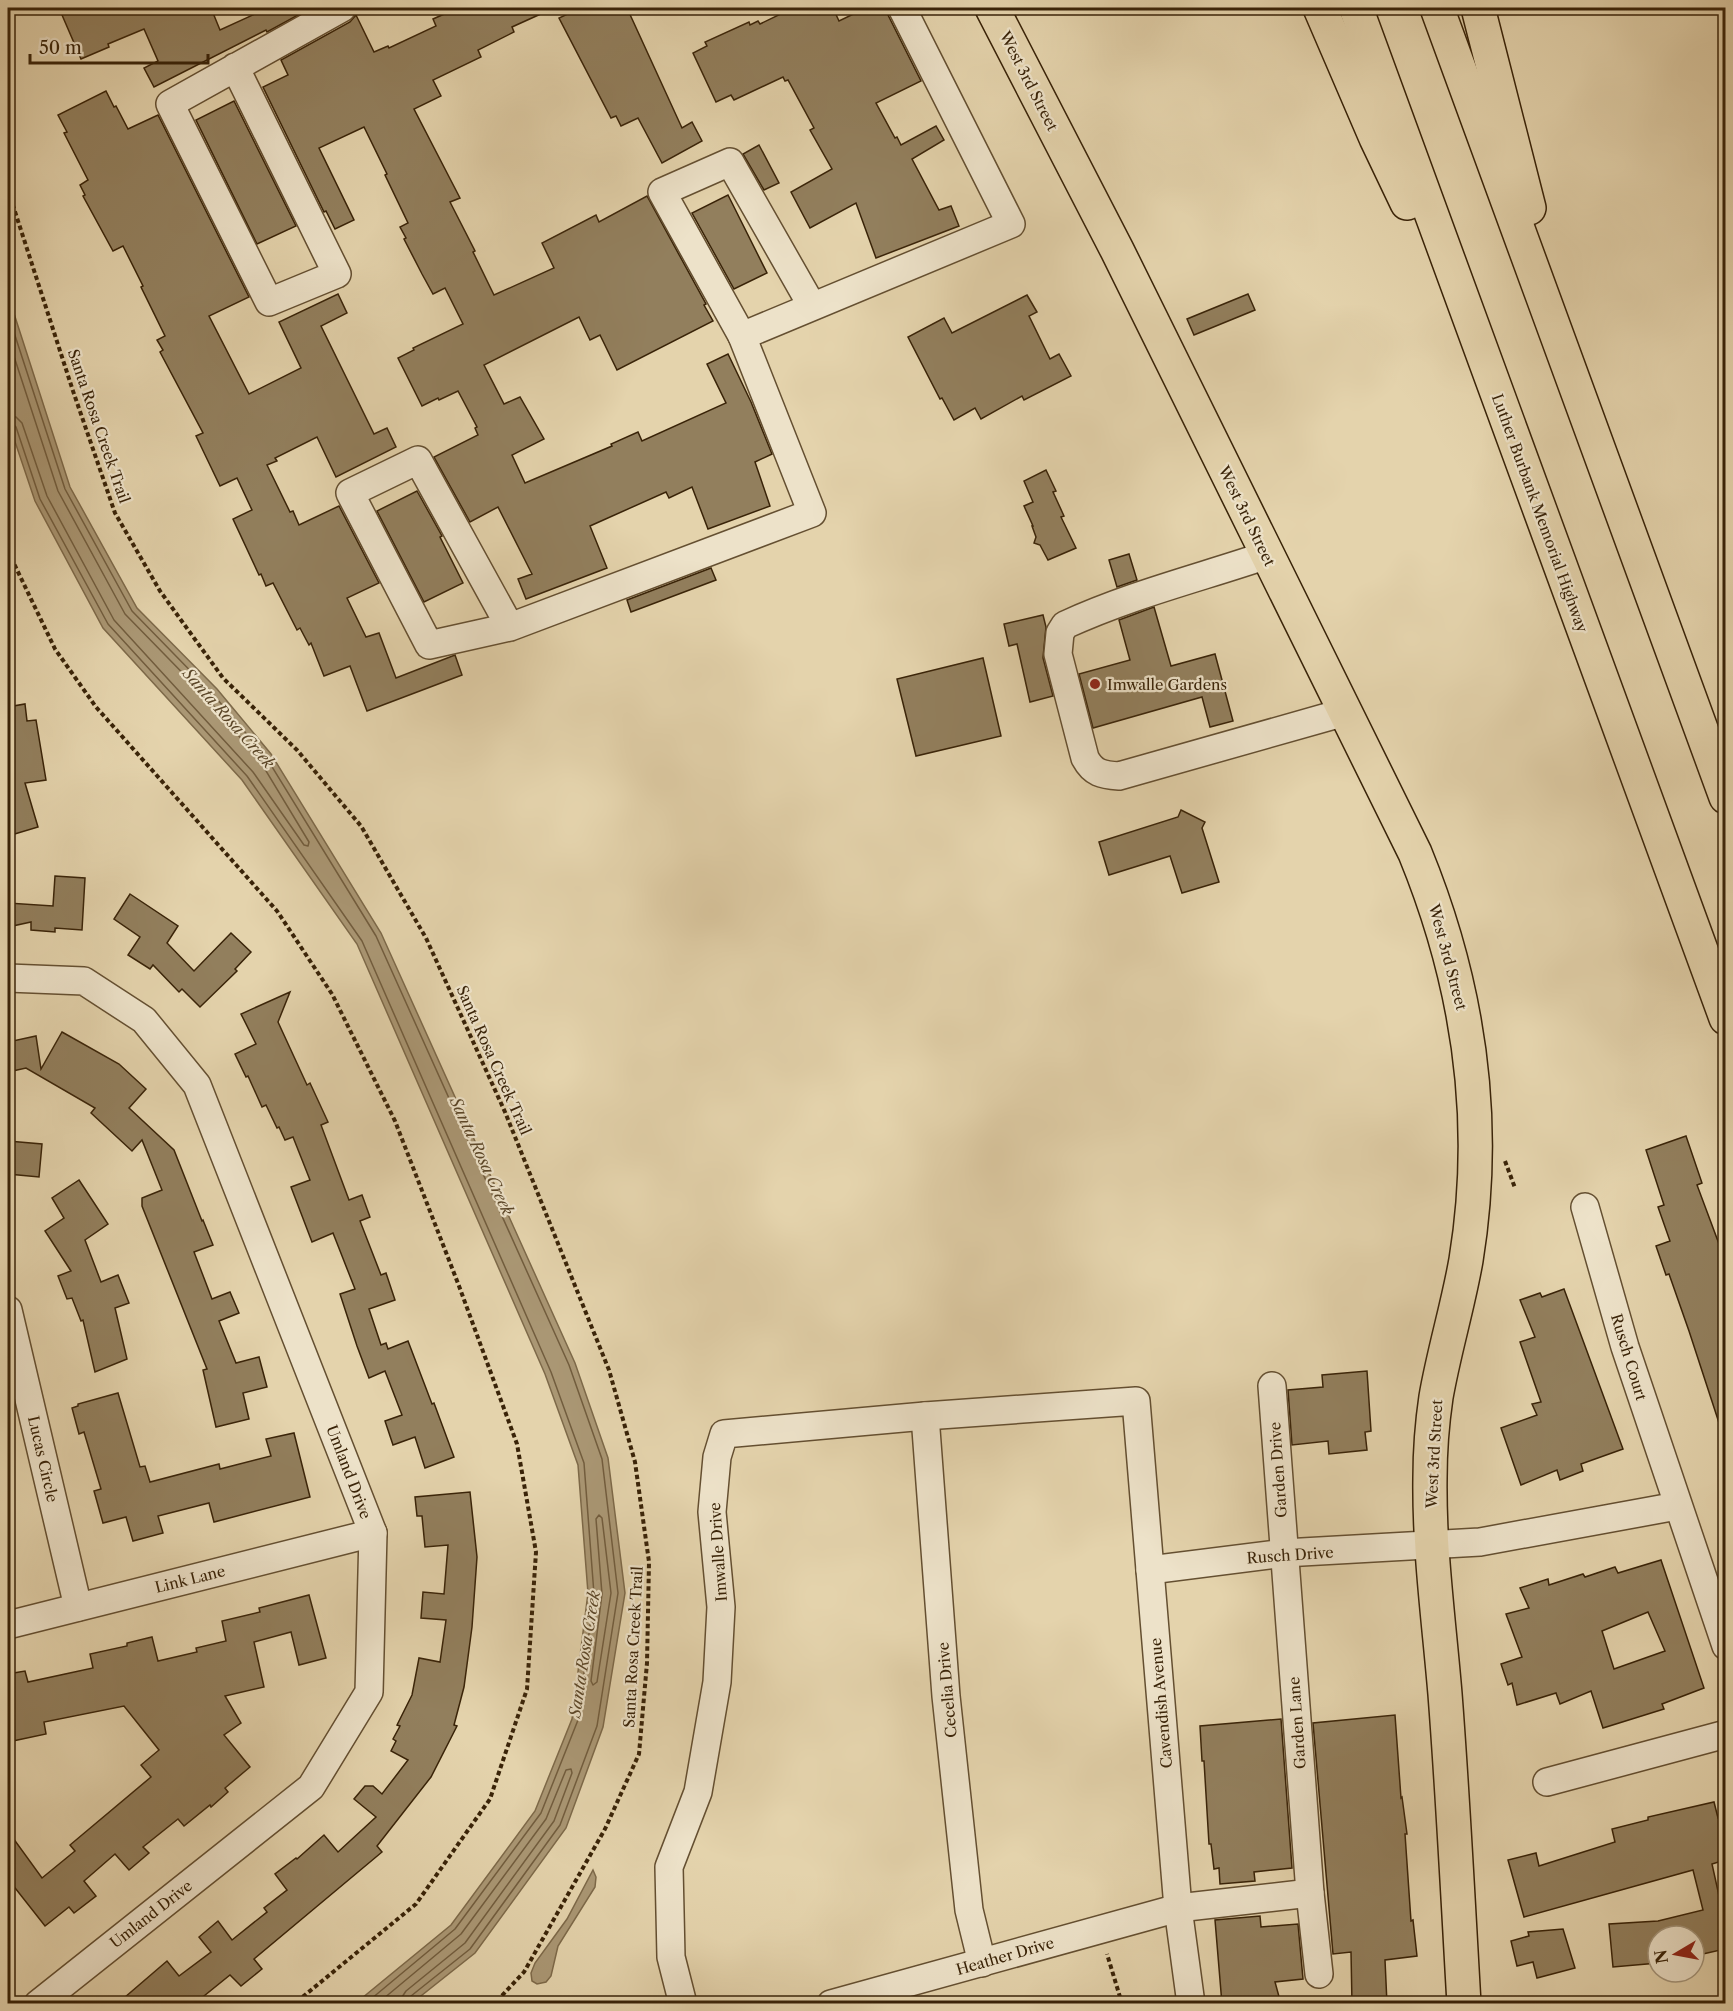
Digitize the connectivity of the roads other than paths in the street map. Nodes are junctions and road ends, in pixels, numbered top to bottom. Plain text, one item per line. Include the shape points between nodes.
1 (342, 8) edge
2 (902, 8) edge
3 (992, 8) edge
4 (1320, 8) edge
5 (1356, 8) edge
6 (1437, 8) edge
7 (1478, 8) edge
8 (235, 67) junction
9 (812, 306) junction
10 (742, 336) junction
11 (1559, 342) junction
12 (1484, 358) junction
13 (1267, 555) junction
14 (510, 627) junction
15 (1344, 712) junction
16 (1725, 796) edge
17 (8, 978) edge
18 (1725, 1018) edge
19 (1584, 1207) dead end
20 (8, 1310) edge
21 (1272, 1386) dead end
22 (1136, 1401) joint
23 (925, 1416) junction
24 (1677, 1506) junction
25 (373, 1533) junction
26 (1432, 1546) junction
27 (1284, 1553) junction
28 (1150, 1570) junction
29 (78, 1607) junction
30 (8, 1624) edge
31 (1725, 1646) edge
32 (1725, 1734) edge
33 (1547, 1782) dead end
34 (1310, 1893) junction
35 (1178, 1908) junction
36 (982, 1963) junction
37 (1319, 1974) dead end
38 (38, 2004) edge
39 (683, 2004) edge
40 (831, 2004) edge
41 (1191, 2004) edge
42 (1464, 2004) edge

1 - 8 street
2 - 9 street via 1011,224
3 - 13 main road, West 3rd Street
4 - 12 main road via 1376,138
5 - 12 main road, Luther Burbank Memorial Highway
6 - 11 main road
7 - 11 main road via 1523,180
8 - 8 street via 170,104 269,302 337,274
9 - 10 street
9 - 10 street via 730,162 663,192
10 - 14 street via 812,513
11 - 16 main road
12 - 18 main road, Luther Burbank Memorial Highway
13 - 15 main road, West 3rd Street
13 - 15 street via 1152,591 1065,625 1058,654 1085,758 1091,769 1102,775 1119,776
14 - 14 street via 418,460 350,494 429,645
15 - 26 main road, West 3rd Street via 1414,853 1438,914 1463,1010 1473,1089 1473,1200 1463,1272 1435,1406 1430,1477
17 - 25 street, Umland Drive via 84,981 144,1020 197,1085
19 - 24 street, Rusch Court via 1624,1347
20 - 29 street, Lucas Circle
21 - 27 street, Garden Drive
22 - 23 street, Imwalle Drive
22 - 28 street, Cavendish Avenue
23 - 36 street, Cecelia Drive via 947,1708 969,1910
23 - 39 street, Imwalle Drive via 724,1434 717,1456 712,1512 721,1607 717,1682 698,1792 669,1867 671,1957
24 - 26 street via 1480,1542
24 - 31 street, Rusch Court
25 - 29 street, Link Lane
25 - 38 street, Umland Drive via 369,1692 310,1787
26 - 27 street, Rusch Drive
26 - 42 main road, West 3rd Street
27 - 28 street, Rusch Drive
27 - 34 street, Garden Lane
28 - 35 street, Cavendish Avenue
29 - 30 street, Link Lane
32 - 33 street
34 - 35 street
34 - 37 street, Garden Lane
35 - 36 street, Heather Drive
35 - 41 street, Cavendish Avenue
36 - 40 street, Heather Drive

